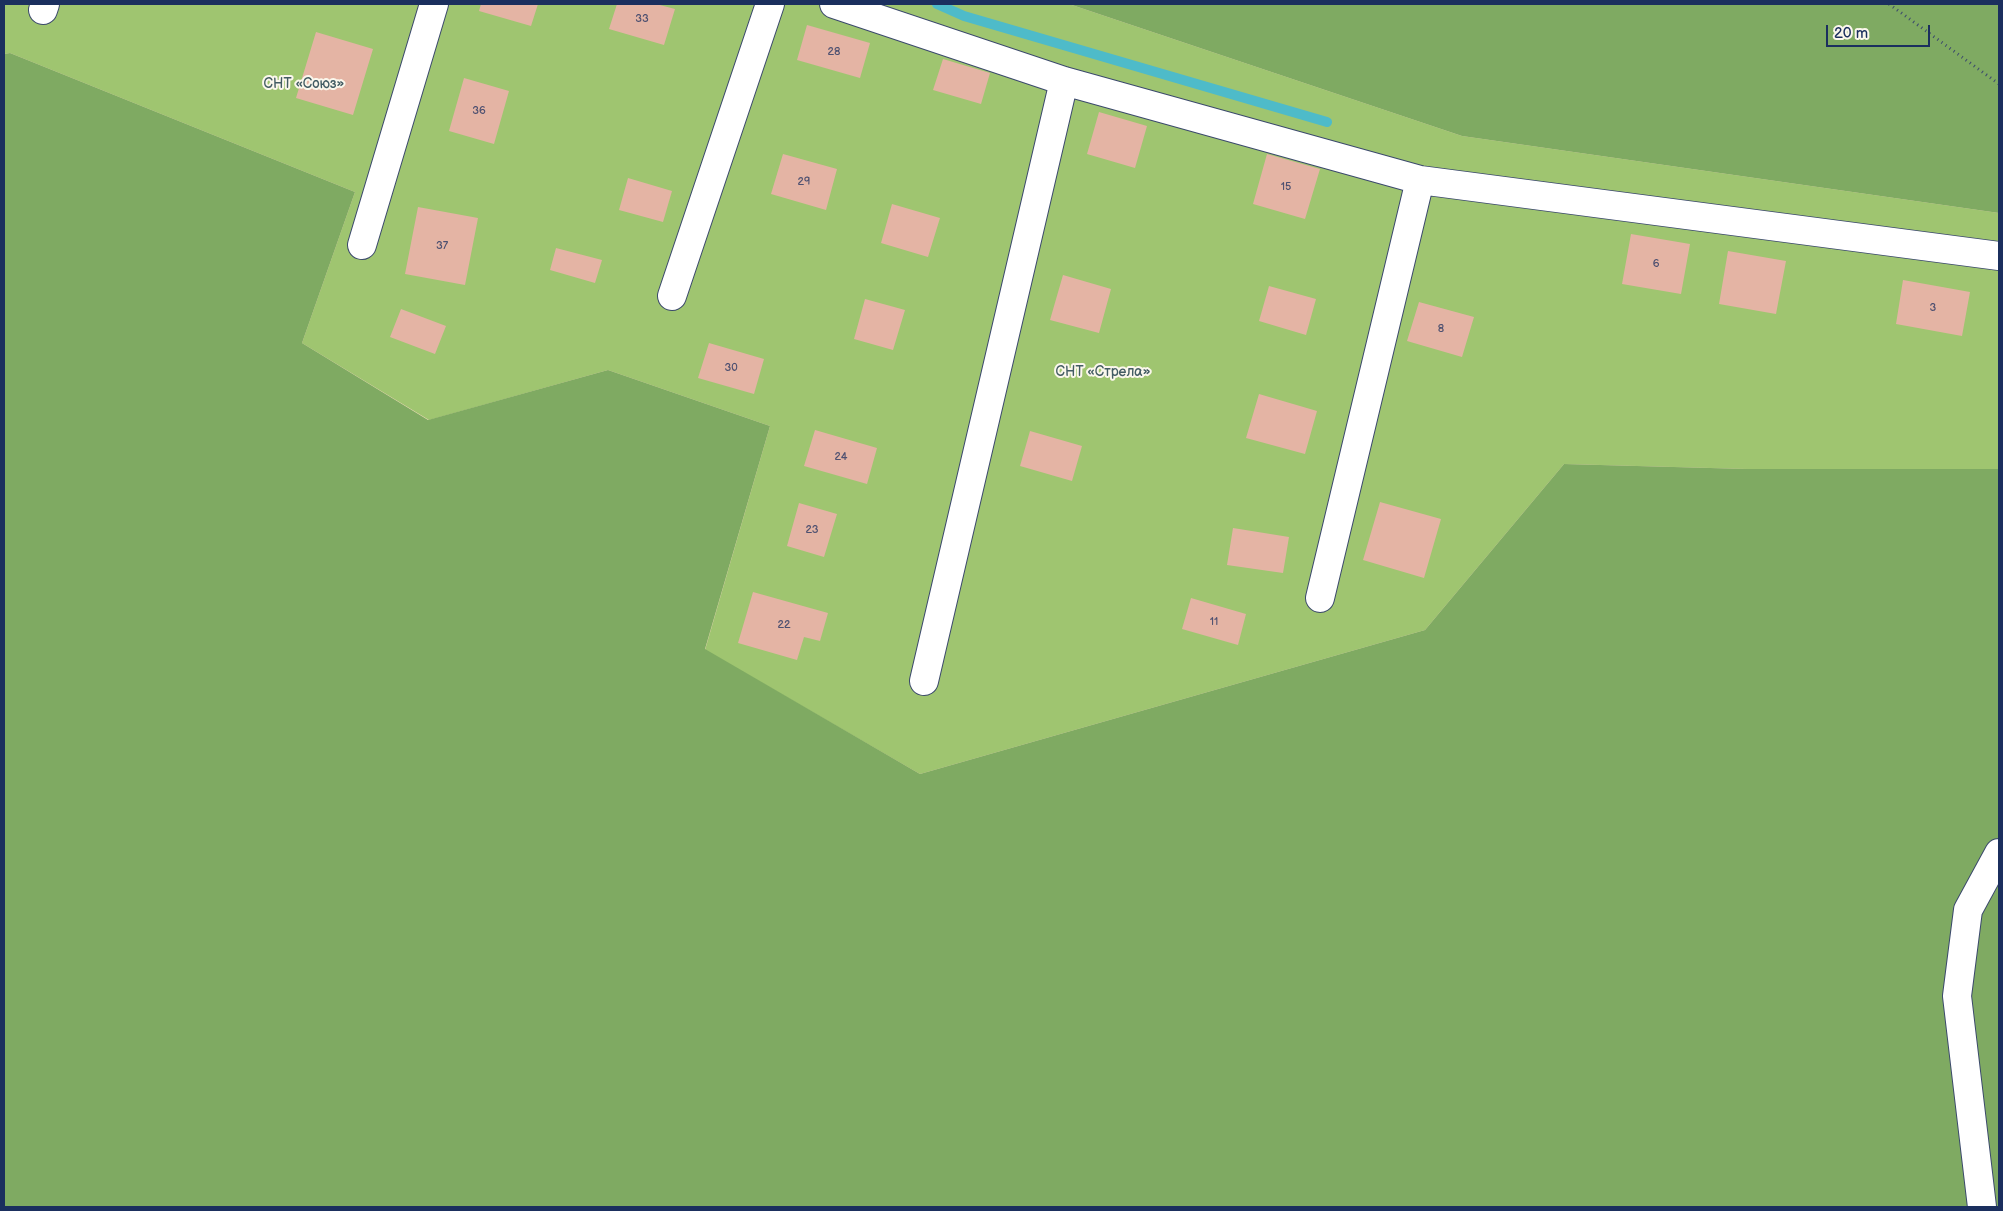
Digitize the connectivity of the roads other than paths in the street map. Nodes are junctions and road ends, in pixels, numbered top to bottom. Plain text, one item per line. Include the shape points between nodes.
1 (434, 4) edge
2 (770, 4) edge
3 (834, 4) edge
4 (1064, 81) junction
5 (1420, 180) junction
6 (362, 245) dead end
7 (1999, 256) edge
8 (672, 296) dead end
9 (1320, 598) dead end
10 (924, 681) dead end
11 (1999, 853) edge
12 (1982, 1207) edge

1 - 6 street
2 - 8 street
3 - 4 street
4 - 5 street
4 - 10 street
5 - 7 street
5 - 9 street
11 - 12 street via 1968,910 1957,996

